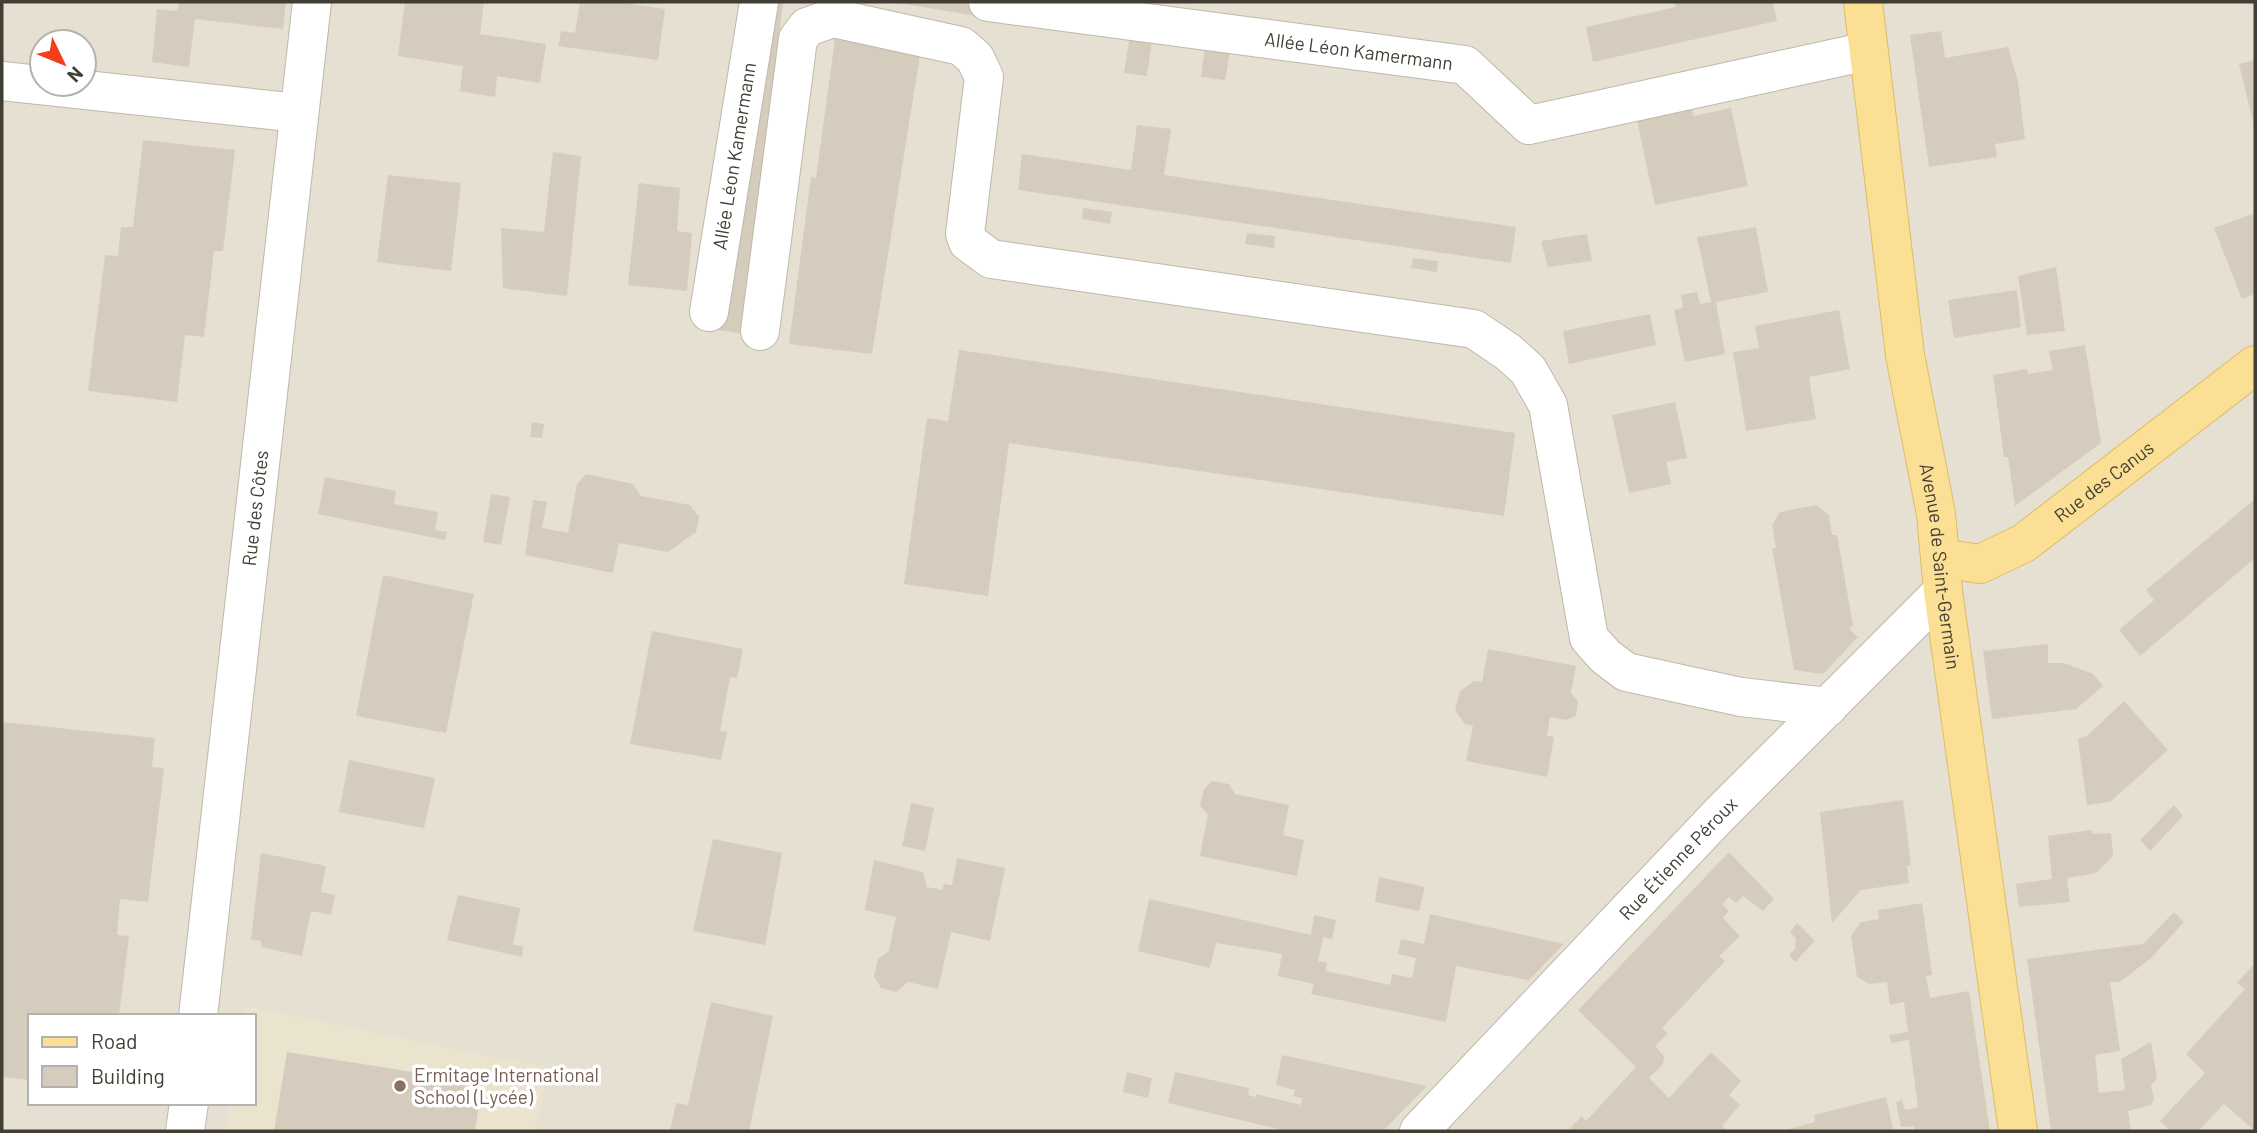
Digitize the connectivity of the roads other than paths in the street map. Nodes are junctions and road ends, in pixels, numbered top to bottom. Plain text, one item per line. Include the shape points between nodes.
1 (312, 2) edge
2 (759, 2) edge
3 (988, 2) edge
4 (1863, 2) edge
5 (1868, 51) junction
6 (2, 80) edge
7 (298, 113) junction
8 (709, 312) dead end
9 (760, 331) dead end
10 (2255, 365) edge
11 (1942, 574) junction
12 (1828, 707) junction
13 (198, 1014) edge
14 (189, 1105) edge
15 (186, 1131) edge
16 (1419, 1131) edge
17 (2018, 1131) edge

1 - 7 street, Rue des Côtes
2 - 8 street, Allée Léon Kamermann
3 - 5 street, Allée Léon Kamermann via 1465,65 1529,125
4 - 5 main road, Avenue de Saint-Germain
5 - 11 main road, Avenue de Saint-Germain via 1905,355 1936,514
6 - 7 street
7 - 13 street, Rue des Côtes
9 - 12 street via 798,39 807,27 834,18 961,46 975,58 984,77 965,234 968,242 991,259 1474,329 1528,370 1548,405 1589,638 1605,656 1626,672 1741,698
10 - 11 main road, Rue des Canus via 2024,543 1980,564
11 - 12 street, Rue Étienne Péroux
11 - 17 main road, Avenue de Saint-Germain
12 - 16 street, Rue Étienne Péroux
14 - 15 street

